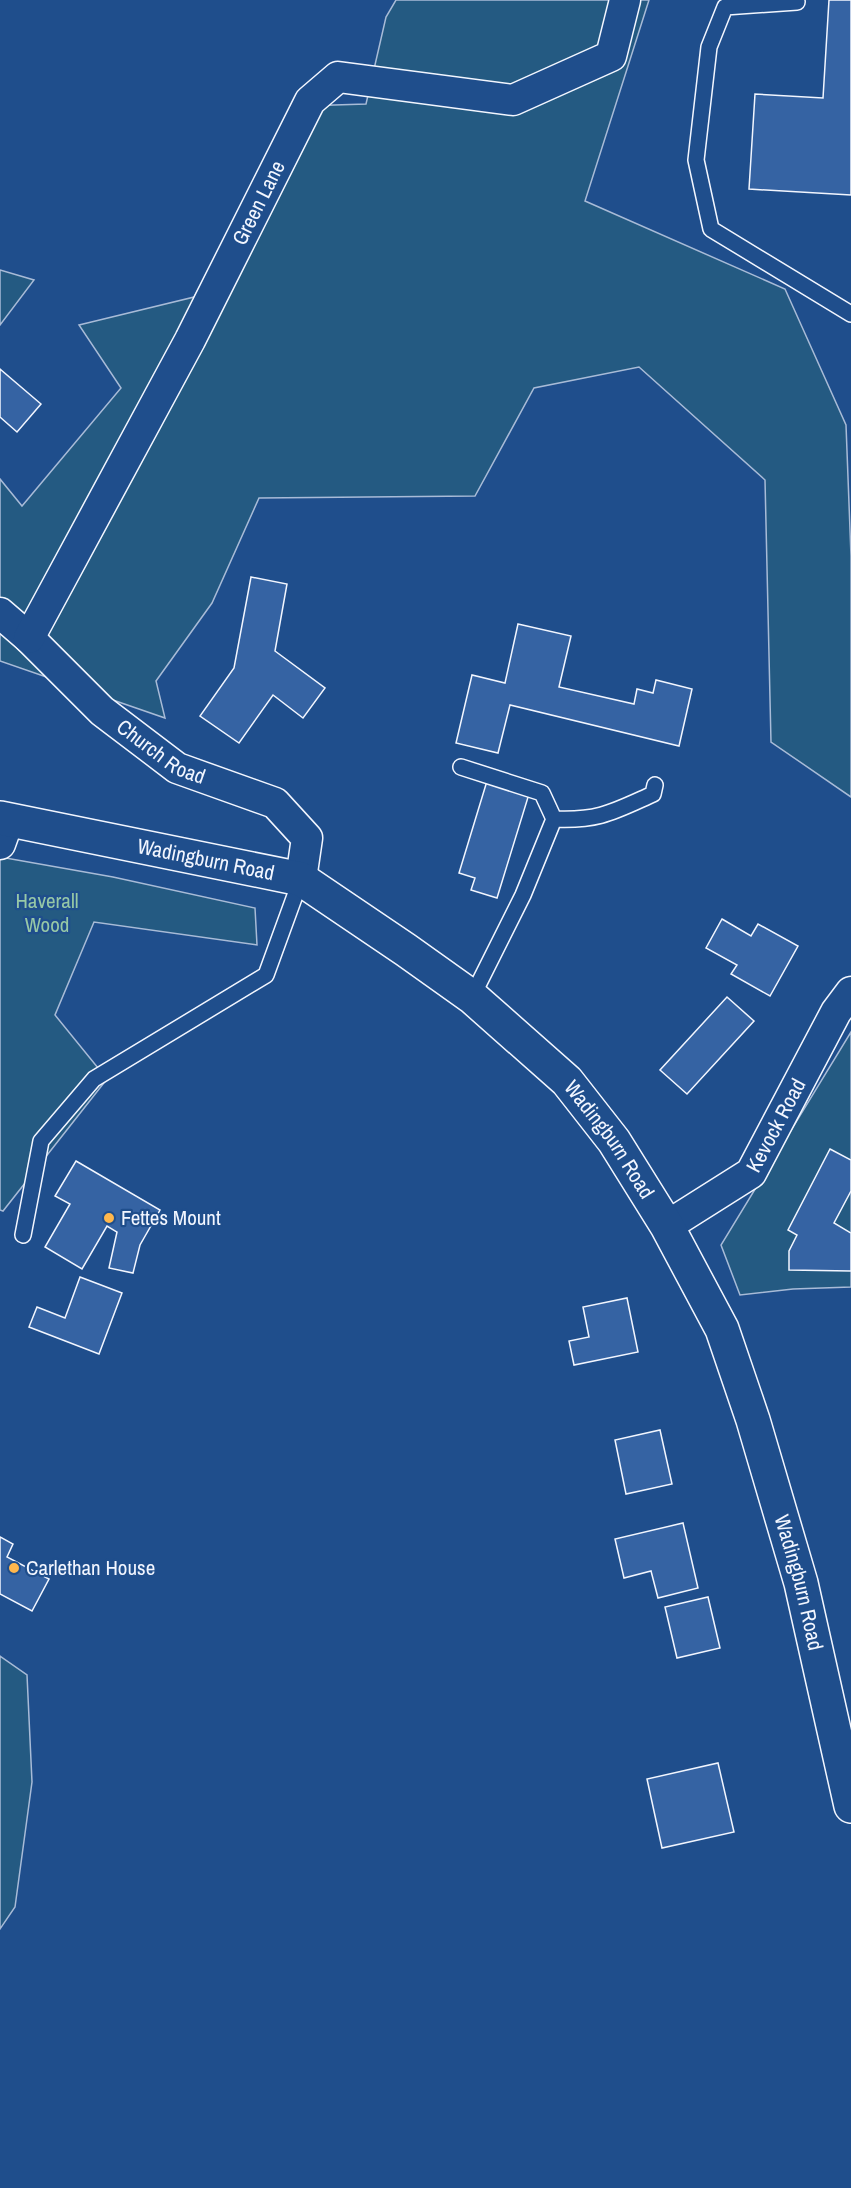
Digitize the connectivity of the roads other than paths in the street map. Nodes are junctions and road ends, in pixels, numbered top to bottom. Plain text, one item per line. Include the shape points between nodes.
1 (625, 0) edge
2 (797, 2) dead end
3 (851, 314) edge
4 (0, 613) edge
5 (28, 638) junction
6 (461, 767) dead end
7 (656, 785) dead end
8 (554, 819) junction
9 (3, 827) edge
10 (302, 879) junction
11 (851, 992) edge
12 (472, 997) junction
13 (667, 1227) junction
14 (23, 1235) dead end
15 (851, 1806) edge

1 - 5 street, Green Lane via 611,56 513,100 338,77 310,101 190,340
2 - 3 lane via 726,7 709,47 696,160 711,229
4 - 5 street, Church Road
5 - 10 street, Church Road via 102,711 177,768 275,803 307,838
6 - 8 lane via 542,793
7 - 8 lane via 652,794 605,815 580,820
8 - 12 lane via 523,895
9 - 10 main road, Wadingburn Road
10 - 12 main road, Wadingburn Road
10 - 14 lane via 267,975 94,1080 41,1141
11 - 13 street, Kevock Road via 836,1012 751,1173
12 - 13 main road, Wadingburn Road via 567,1081 614,1142
13 - 15 main road, Wadingburn Road via 722,1329 753,1420 801,1583

